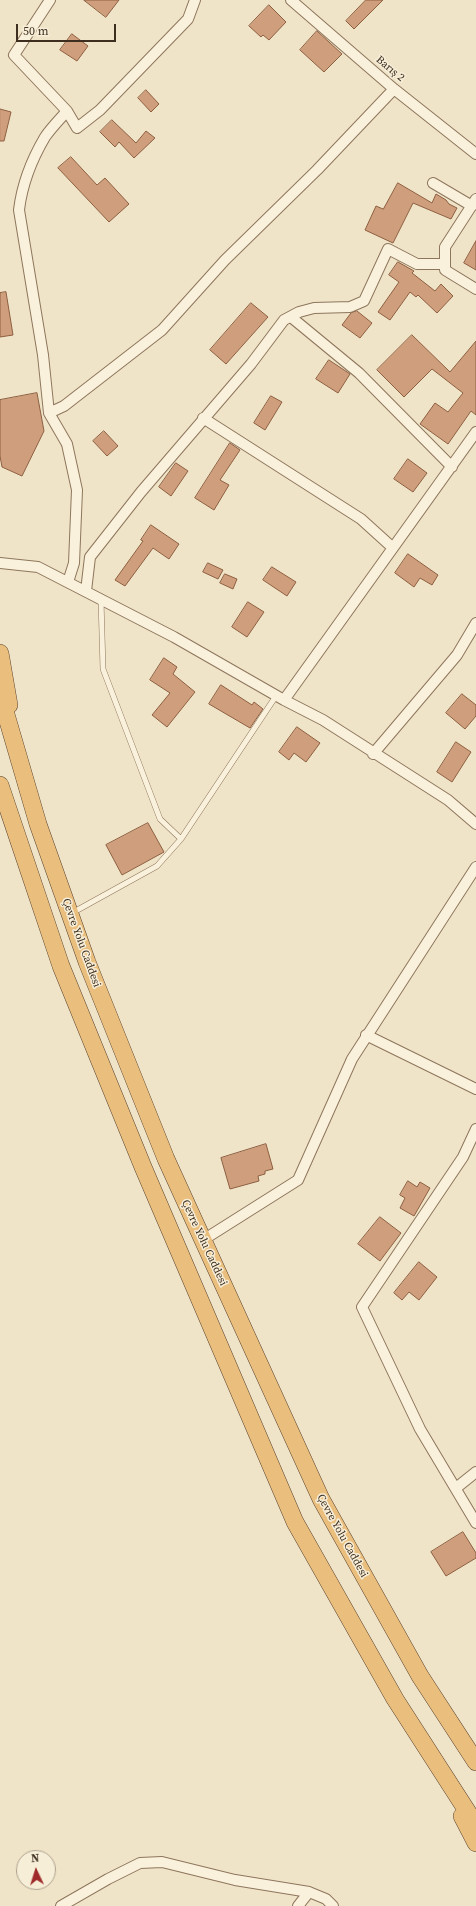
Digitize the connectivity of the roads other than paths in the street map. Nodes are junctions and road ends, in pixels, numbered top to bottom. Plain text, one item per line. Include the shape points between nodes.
1 (50, 0) edge
2 (195, 0) edge
3 (291, 0) edge
4 (394, 89) junction
5 (67, 111) junction
6 (476, 154) edge
7 (433, 183) dead end
8 (474, 202) edge
9 (445, 264) junction
10 (476, 289) edge
11 (291, 317) junction
12 (49, 413) junction
13 (203, 418) junction
14 (476, 432) edge
15 (452, 467) junction
16 (393, 548) junction
17 (0, 562) edge
18 (68, 582) junction
19 (86, 591) junction
20 (101, 599) junction
21 (476, 623) edge
22 (0, 653) edge
23 (0, 694) edge
24 (280, 698) junction
25 (11, 731) junction
26 (373, 754) junction
27 (0, 785) edge
28 (476, 824) edge
29 (181, 839) junction
30 (476, 867) edge
31 (70, 914) junction
32 (366, 1035) junction
33 (476, 1089) edge
34 (476, 1129) edge
35 (203, 1240) junction
36 (476, 1472) edge
37 (456, 1488) junction
38 (476, 1523) edge
39 (429, 1752) junction
40 (476, 1762) edge
41 (476, 1825) edge
42 (476, 1843) edge
43 (309, 1892) junction
44 (61, 1906) edge
45 (298, 1906) edge
46 (333, 1906) edge

1 - 5 street via 14,55
2 - 5 street via 188,19 100,110 77,128
3 - 4 street, Barış 2
4 - 6 street, Barış 2
4 - 12 street via 317,170 225,260 162,330 64,406
5 - 12 street via 46,136 36,155 21,194 19,210 43,355
7 - 8 street
8 - 9 street via 445,247
9 - 10 street via 445,270
9 - 11 street via 417,264 388,249 364,302 350,307 314,308
11 - 13 street via 284,320
11 - 15 street via 359,373
12 - 18 street via 67,444 77,490 74,563
13 - 16 street via 361,519
13 - 19 street via 90,557
14 - 15 street
15 - 16 street
16 - 24 street
17 - 18 street via 38,567
18 - 19 street
19 - 20 street
20 - 24 street via 174,636
20 - 29 lane via 103,669 160,819
21 - 26 street via 457,655
22 - 25 highway via 8,692
23 - 25 highway, Çevre Yolu Caddesi
24 - 26 street via 323,720
24 - 29 lane
25 - 31 highway, Çevre Yolu Caddesi via 38,824
26 - 28 street via 448,800
27 - 39 highway via 61,966 143,1167 295,1522 394,1699
29 - 31 lane via 157,866
30 - 32 street
31 - 35 highway, Çevre Yolu Caddesi via 166,1159
32 - 33 street
32 - 35 street via 352,1059 298,1180
34 - 37 street via 463,1157 362,1307 420,1429
35 - 40 highway, Çevre Yolu Caddesi via 321,1499 420,1676
36 - 37 street
37 - 38 street
39 - 41 highway
39 - 42 highway
43 - 44 street via 235,1880 162,1862 140,1863
43 - 45 street
43 - 46 street via 326,1899

